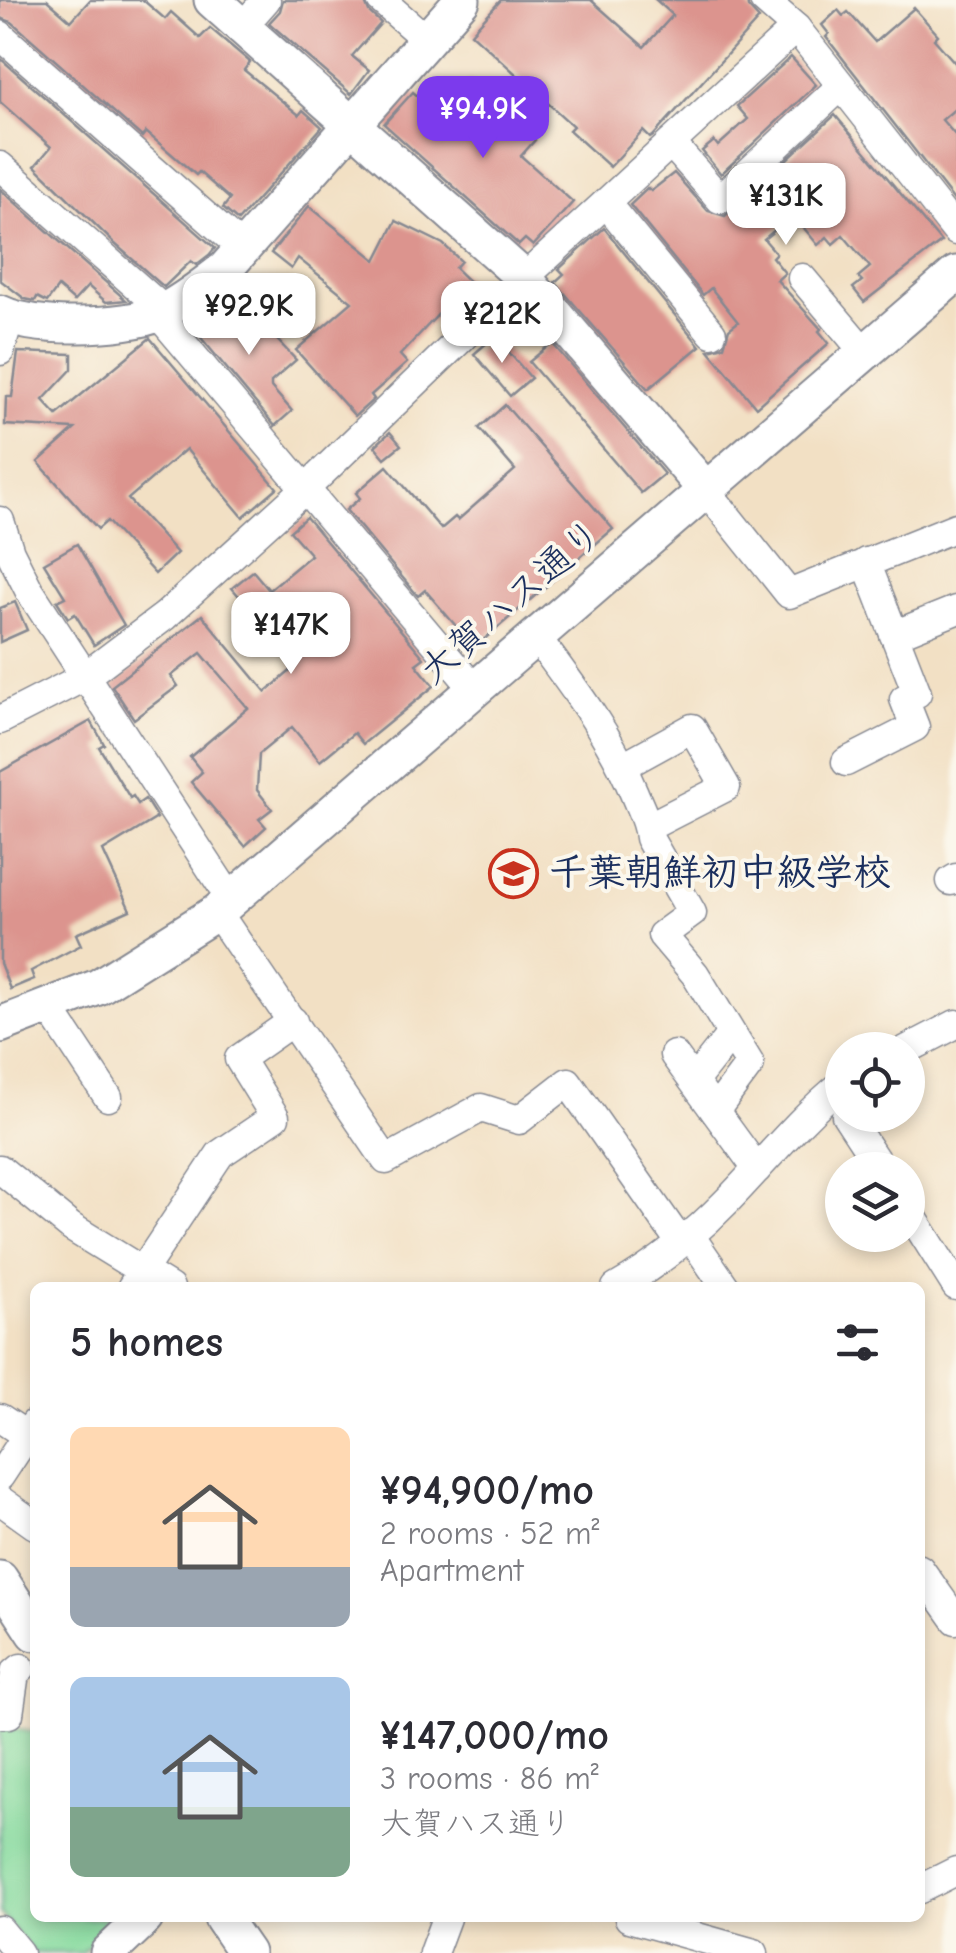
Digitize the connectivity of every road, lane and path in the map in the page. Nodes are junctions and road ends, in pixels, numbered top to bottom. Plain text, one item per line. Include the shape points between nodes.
1 (212, 0) edge
2 (382, 0) edge
3 (462, 0) edge
4 (764, 0) edge
5 (254, 13) edge
6 (796, 28) junction
7 (0, 36) edge
8 (427, 40) junction
9 (841, 86) junction
10 (352, 126) junction
11 (671, 143) junction
12 (0, 166) edge
13 (606, 203) junction
14 (956, 232) edge
15 (243, 248) junction
16 (956, 274) edge
17 (524, 278) junction
18 (802, 278) dead end
19 (161, 312) junction
20 (3, 327) edge
21 (712, 333) dead end
22 (865, 352) junction
23 (304, 490) junction
24 (706, 490) junction
25 (0, 522) edge
26 (956, 527) edge
27 (866, 562) junction
28 (10, 581) edge
29 (956, 610) edge
30 (894, 635) junction
31 (537, 638) junction
32 (84, 677) junction
33 (474, 690) junction
34 (0, 720) edge
35 (846, 762) dead end
36 (623, 766) junction
37 (648, 827) junction
38 (223, 905) junction
39 (48, 1006) junction
40 (293, 1020) junction
41 (956, 1024) edge
42 (0, 1025) edge
43 (730, 1034) junction
44 (925, 1040) edge
45 (674, 1055) dead end
46 (694, 1081) junction
47 (108, 1097) dead end
48 (714, 1111) junction
49 (825, 1113) edge
50 (0, 1169) edge
51 (757, 1169) junction
52 (925, 1237) edge
53 (685, 1238) junction
54 (137, 1279) edge
55 (626, 1282) edge
56 (721, 1282) edge
57 (956, 1286) edge
58 (0, 1418) edge
59 (30, 1433) edge
60 (30, 1437) edge
61 (0, 1476) edge
62 (0, 1500) edge
63 (30, 1521) edge
64 (925, 1576) edge
65 (0, 1579) edge
66 (956, 1620) edge
67 (30, 1625) edge
68 (21, 1668) dead end
69 (0, 1714) edge
70 (956, 1871) edge
71 (925, 1886) edge
72 (141, 1922) edge
73 (225, 1922) edge
74 (445, 1922) edge
75 (643, 1922) edge
76 (0, 1930) edge
77 (18, 1953) edge
78 (108, 1953) edge
79 (246, 1953) edge
80 (433, 1953) edge
81 (754, 1953) edge

1 - 5 street
2 - 8 street
3 - 8 street
4 - 6 street
5 - 10 street
6 - 9 street
6 - 11 street
7 - 15 street
8 - 10 street
9 - 11 street via 720,199
9 - 14 street
10 - 15 street
10 - 17 street
11 - 13 street
12 - 19 street
13 - 17 street
13 - 21 street
15 - 19 street via 225,269
16 - 22 street, 大賀ハス通り
17 - 23 street
17 - 24 street
18 - 22 street
19 - 20 street via 94,325
19 - 23 street
22 - 24 street, 大賀ハス通り
23 - 32 street via 165,616
23 - 33 street
24 - 27 street via 789,594
24 - 31 street, 大賀ハス通り
25 - 28 street
26 - 27 street
27 - 30 street
28 - 32 street
29 - 30 street
30 - 35 street via 916,694 904,700 915,728
31 - 33 street, 大賀ハス通り
31 - 36 street via 595,715
32 - 34 street
32 - 38 street
33 - 38 street, 大賀ハス通り
36 - 37 street
36 - 37 street via 692,728 726,787
37 - 43 street via 692,913 662,936 695,974
38 - 39 street, 大賀ハス通り via 98,987
38 - 40 street
39 - 42 street, 大賀ハス通り
39 - 47 street
40 - 53 street via 386,1160 482,1108 519,1120 568,1082
40 - 54 street via 239,1059 275,1118 220,1154
41 - 44 street
43 - 46 street
43 - 48 street via 750,1064
45 - 46 street
46 - 48 street
48 - 51 street
49 - 51 street
50 - 54 street
51 - 53 street
52 - 57 street
53 - 55 street
53 - 56 street
58 - 59 street
60 - 61 street
62 - 63 street
64 - 66 street
65 - 67 street
68 - 69 street via 9,1714
70 - 71 street
72 - 78 street
73 - 79 street
74 - 80 street
75 - 81 street
76 - 77 street

